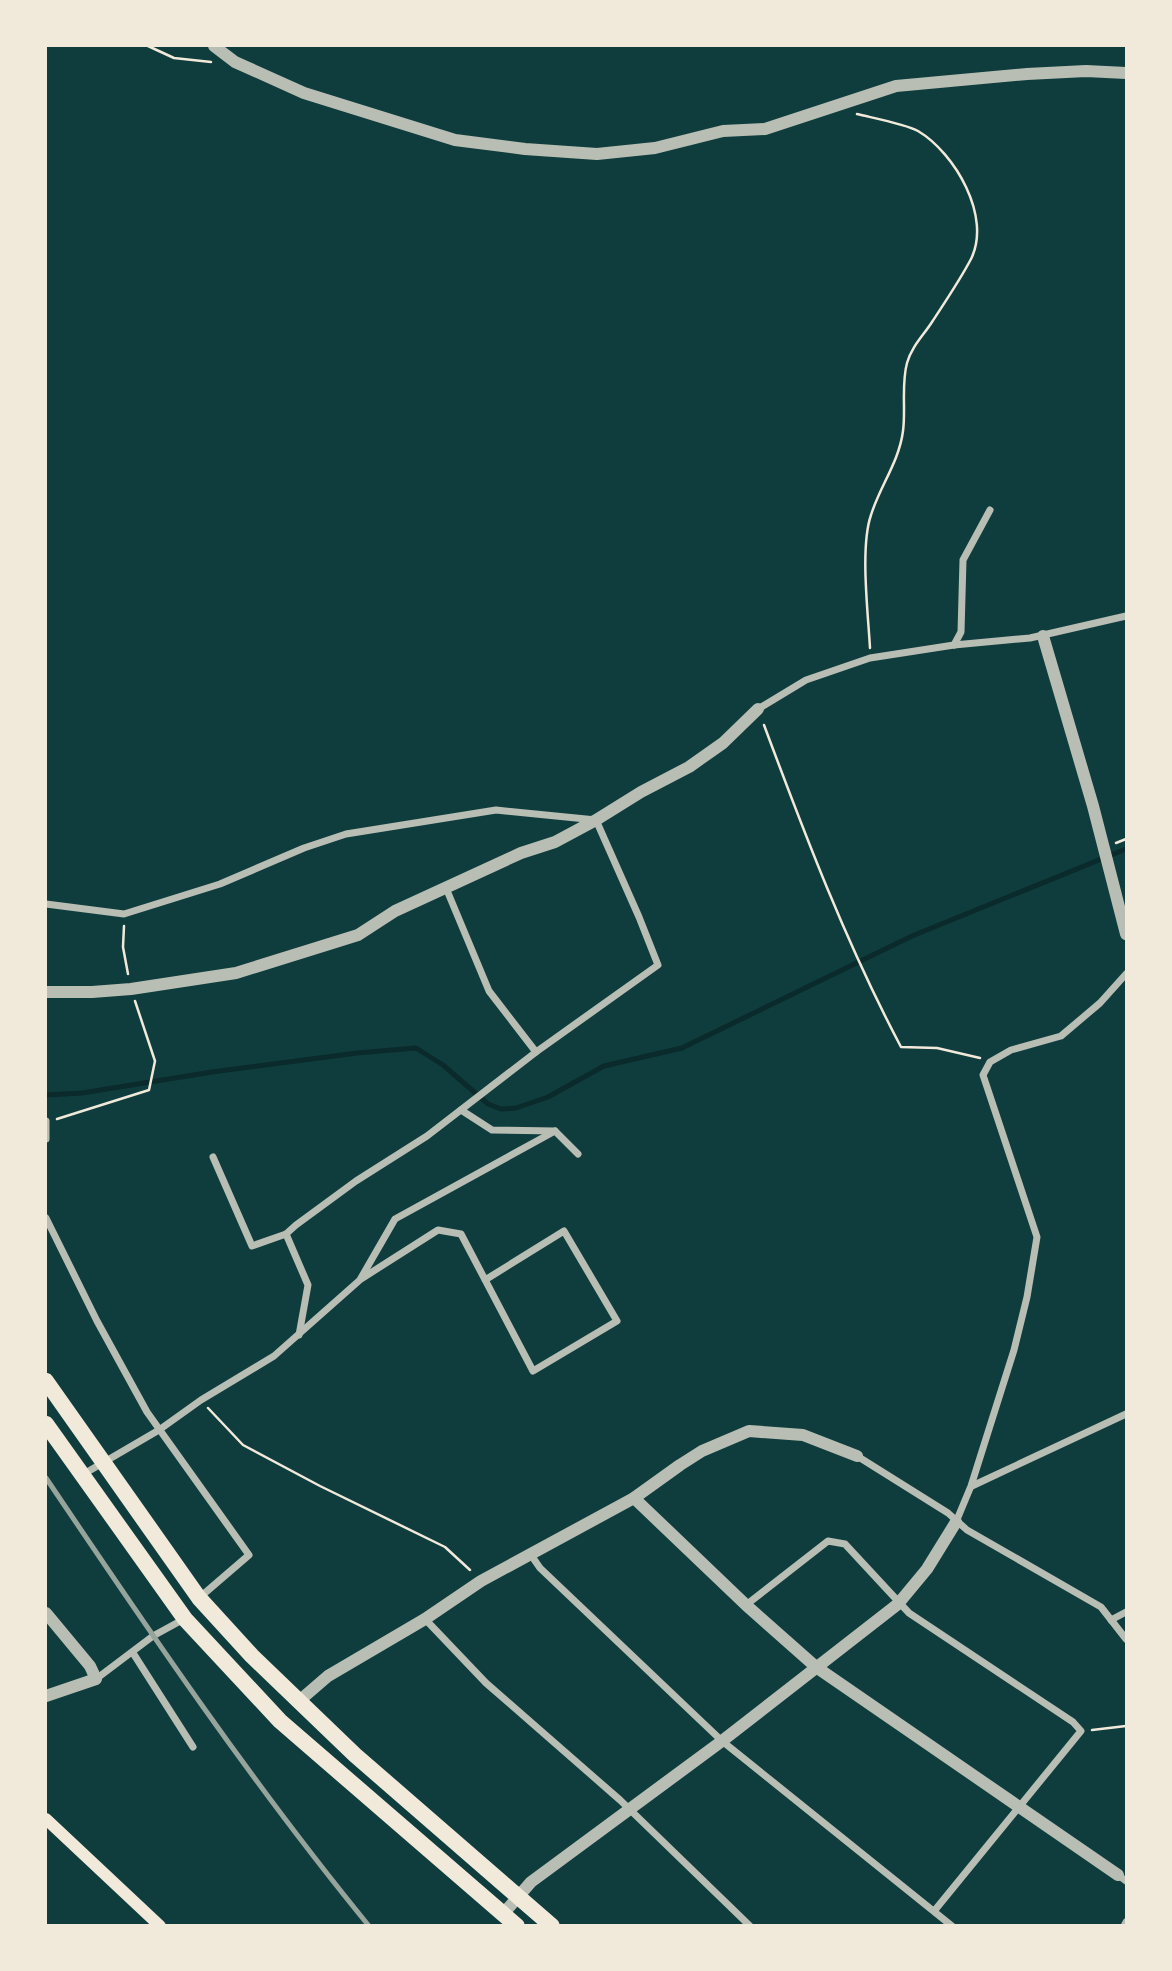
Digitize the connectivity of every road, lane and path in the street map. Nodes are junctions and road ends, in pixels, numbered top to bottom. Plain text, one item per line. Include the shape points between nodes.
1 (148, 46) edge
2 (214, 46) edge
3 (235, 62) junction
4 (1126, 73) edge
5 (834, 107) junction
6 (990, 510) dead end
7 (1126, 616) edge
8 (1043, 636) junction
9 (954, 645) junction
10 (870, 658) junction
11 (758, 709) junction
12 (596, 820) junction
13 (446, 888) junction
14 (46, 904) edge
15 (124, 914) junction
16 (1126, 934) edge
17 (1126, 974) edge
18 (131, 989) junction
19 (46, 992) edge
20 (536, 1052) junction
21 (990, 1062) junction
22 (461, 1110) junction
23 (46, 1122) edge
24 (555, 1131) junction
25 (46, 1139) edge
26 (578, 1154) dead end
27 (214, 1157) dead end
28 (46, 1218) edge
29 (286, 1234) junction
30 (361, 1279) junction
31 (485, 1280) junction
32 (299, 1335) junction
33 (46, 1381) edge
34 (201, 1400) junction
35 (1126, 1414) edge
36 (46, 1424) edge
37 (159, 1430) junction
38 (857, 1457) joint
39 (103, 1463) junction
40 (81, 1475) junction
41 (971, 1486) junction
42 (634, 1498) junction
43 (956, 1522) junction
44 (531, 1555) junction
45 (481, 1581) junction
46 (199, 1598) junction
47 (898, 1604) junction
48 (746, 1605) junction
49 (1126, 1612) edge
50 (46, 1613) edge
51 (185, 1619) junction
52 (425, 1619) junction
53 (1111, 1620) junction
54 (1126, 1639) edge
55 (133, 1653) junction
56 (816, 1667) junction
57 (96, 1679) junction
58 (46, 1696) edge
59 (299, 1701) junction
60 (1126, 1726) edge
61 (1081, 1731) junction
62 (722, 1741) junction
63 (193, 1747) dead end
64 (1021, 1807) junction
65 (630, 1809) junction
66 (46, 1819) edge
67 (1122, 1878) edge
68 (518, 1897) junction
69 (934, 1910) junction
70 (503, 1914) junction
71 (160, 1926) edge
72 (517, 1926) edge
73 (552, 1926) edge
74 (750, 1926) edge
75 (952, 1926) edge

1 - 3 path via 174,58
2 - 3 street
3 - 5 street via 304,93 455,140 525,149 597,154 655,148 723,131 765,129
4 - 5 street via 1027,74 896,86
5 - 10 path via 918,131 954,164 975,208 972,256 907,363 897,459 871,516 866,539
6 - 9 street via 963,559 961,632
7 - 8 street
8 - 9 street
8 - 16 street
9 - 10 street
10 - 11 street via 806,680
11 - 12 street via 723,743 689,767
11 - 21 path via 815,863 901,1047 937,1048
12 - 13 street
12 - 15 street via 496,810 346,834 220,884
12 - 20 street via 658,965
13 - 18 street via 395,911 358,935 236,973
13 - 20 street via 489,991
14 - 15 street
15 - 18 path via 123,947
17 - 21 street via 1061,1035
18 - 19 street
18 - 23 path via 155,1061 149,1090
20 - 22 street
21 - 41 street via 983,1075 1037,1237 1014,1350
22 - 24 street via 492,1130
22 - 29 street
23 - 25 street
24 - 26 street
24 - 30 street via 395,1219
27 - 29 street via 252,1246
28 - 37 street
29 - 32 street via 308,1285
30 - 31 street via 438,1230 461,1234
30 - 32 street
31 - 31 street via 533,1371 617,1321 564,1231
32 - 34 street via 274,1356
33 - 39 highway
34 - 37 street
34 - 45 path via 243,1445 445,1547
35 - 41 street
36 - 40 highway
37 - 39 street
37 - 46 street via 249,1555
38 - 42 street via 803,1435 749,1431 691,1458
38 - 43 street
39 - 40 street
39 - 46 highway
40 - 51 highway
41 - 43 street
42 - 44 street
42 - 48 street
43 - 47 street
43 - 53 street via 1101,1608
44 - 45 street
44 - 62 street
45 - 52 street
46 - 59 highway
47 - 48 street via 845,1544 828,1541
47 - 56 street
47 - 61 street
48 - 56 street
49 - 53 street
50 - 57 street
51 - 55 street
51 - 70 highway via 280,1721
52 - 59 street via 328,1676
52 - 65 street via 486,1683
53 - 54 street
55 - 57 street
55 - 63 street
56 - 62 street
56 - 64 street
57 - 58 street
59 - 68 highway
60 - 61 path
61 - 64 street
62 - 65 street
62 - 69 street
64 - 67 street
64 - 69 street
65 - 68 street via 531,1882
65 - 74 street
66 - 71 main road
68 - 70 street
68 - 73 highway
69 - 75 street
70 - 72 highway

